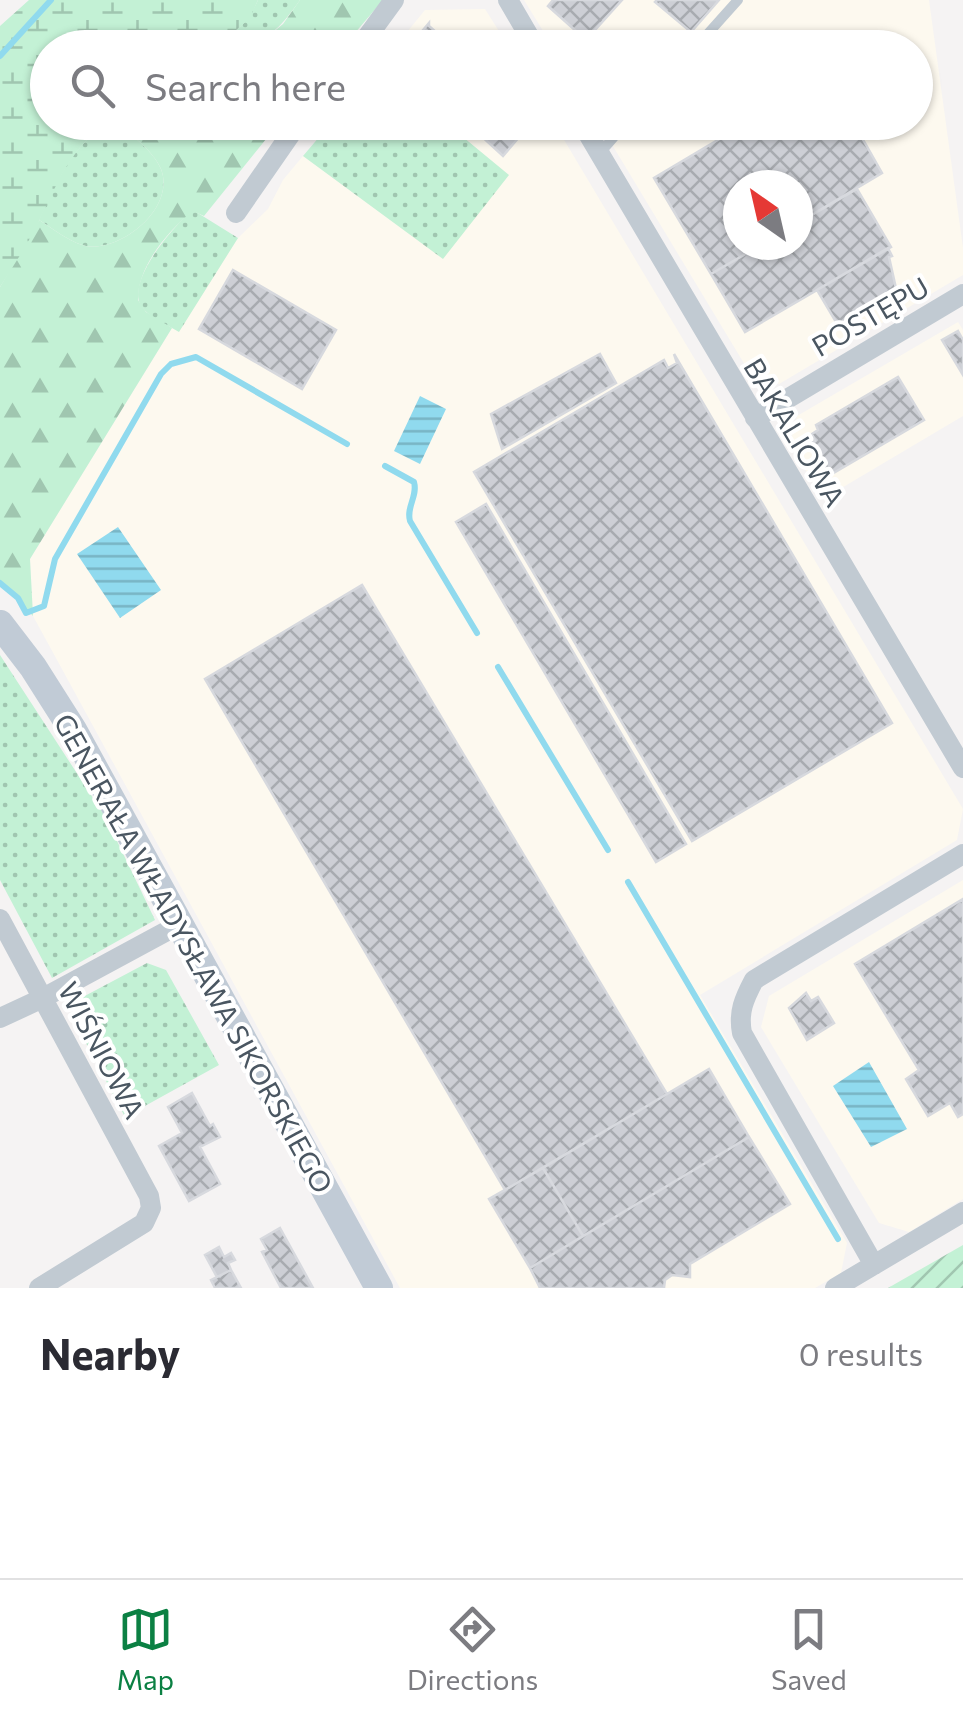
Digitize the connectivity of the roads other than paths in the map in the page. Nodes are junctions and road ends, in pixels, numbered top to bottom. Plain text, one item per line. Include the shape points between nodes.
1 (394, 0) edge
2 (508, 0) edge
3 (738, 0) edge
4 (372, 30) edge
5 (526, 30) edge
6 (711, 30) edge
7 (287, 140) edge
8 (591, 140) edge
9 (611, 140) edge
10 (599, 154) junction
11 (236, 213) dead end
12 (963, 294) edge
13 (755, 418) junction
14 (0, 624) edge
15 (963, 768) edge
16 (963, 854) edge
17 (0, 919) edge
18 (180, 924) junction
19 (43, 998) junction
20 (0, 1018) edge
21 (963, 1212) edge
22 (874, 1265) junction
23 (39, 1288) edge
24 (379, 1288) edge
25 (836, 1288) edge

1 - 4 street
2 - 5 street
3 - 6 lane
7 - 11 street
8 - 10 street, BAKALIOWA
9 - 10 lane
10 - 13 street, BAKALIOWA
12 - 13 street, POSTĘPU
13 - 15 street, BAKALIOWA
14 - 18 main road, GENERAŁA WŁADYSŁAWA SIKORSKIEGO via 64,716
16 - 22 street via 754,980 743,1000 742,1034
17 - 19 street, WIŚNIOWA
18 - 19 street
18 - 24 main road, GENERAŁA WŁADYSŁAWA SIKORSKIEGO
19 - 20 street
19 - 23 street, WIŚNIOWA via 151,1208 144,1224
21 - 22 street
22 - 25 street

